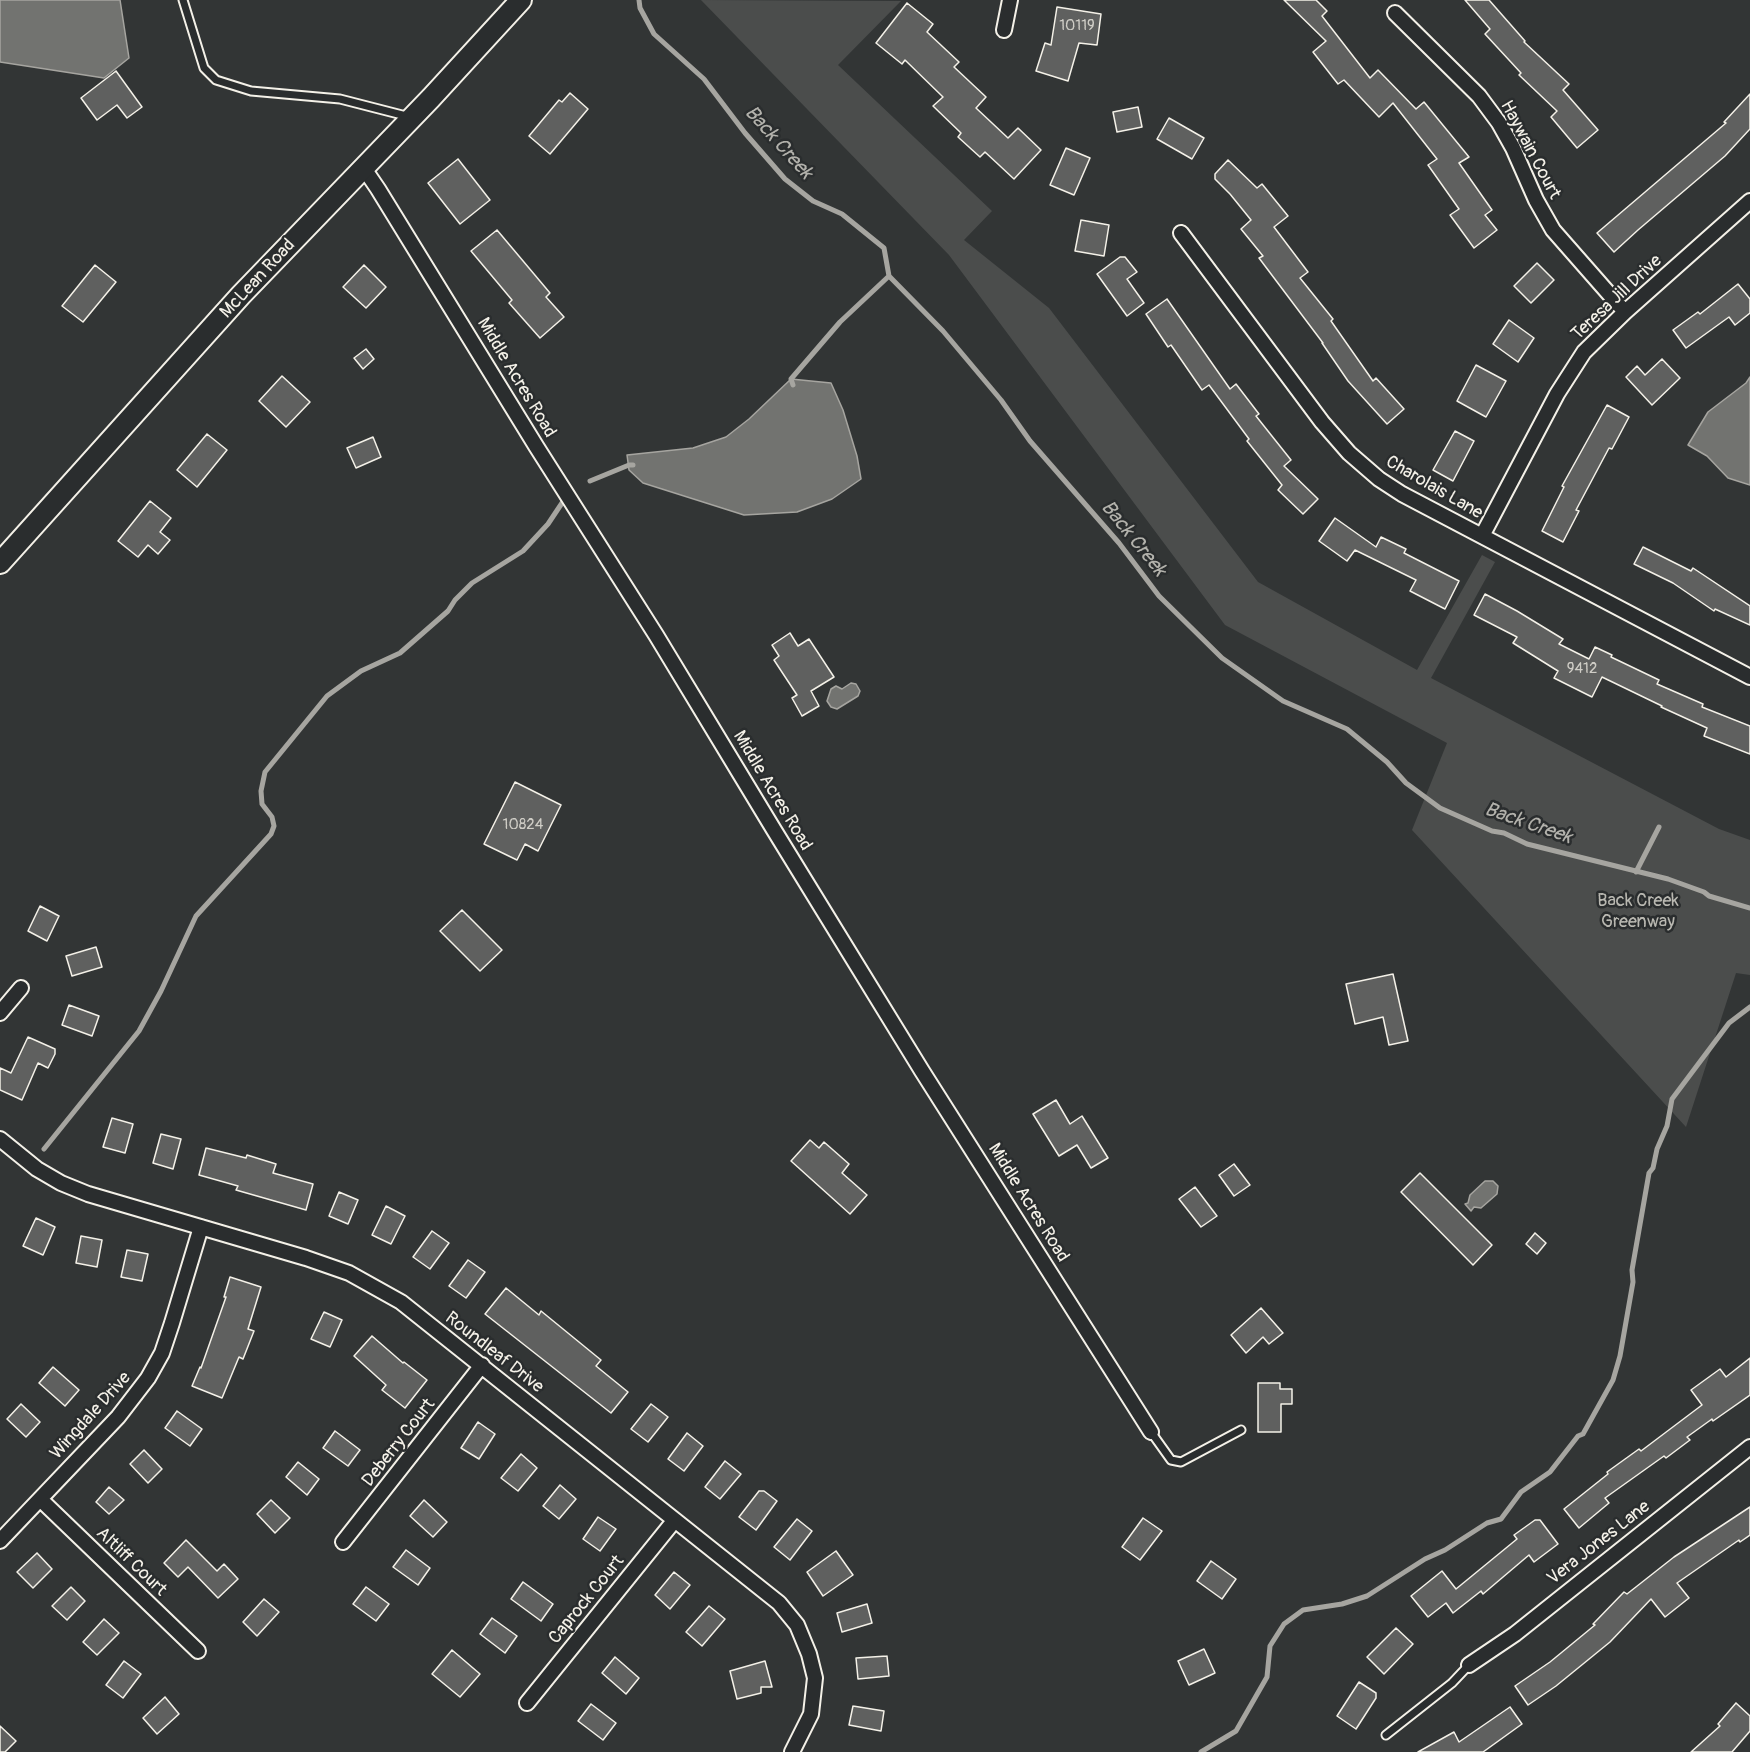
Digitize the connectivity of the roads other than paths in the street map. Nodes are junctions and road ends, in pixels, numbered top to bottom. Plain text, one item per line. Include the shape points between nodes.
1 (183, 0) edge
2 (521, 0) edge
3 (1010, 0) edge
4 (1395, 13) dead end
5 (1004, 30) dead end
6 (412, 118) junction
7 (363, 167) junction
8 (1750, 201) edge
9 (1181, 233) dead end
10 (1625, 312) junction
11 (1482, 536) junction
12 (0, 563) edge
13 (1750, 677) edge
14 (21, 988) dead end
15 (0, 1013) edge
16 (0, 1139) edge
17 (201, 1227) junction
18 (482, 1365) junction
19 (1241, 1430) dead end
20 (1151, 1432) joint
21 (1750, 1446) edge
22 (40, 1499) junction
23 (674, 1521) junction
24 (0, 1541) edge
25 (344, 1542) dead end
26 (198, 1651) dead end
27 (1469, 1665) joint
28 (527, 1702) dead end
29 (1386, 1735) dead end
30 (792, 1752) edge

1 - 6 lane via 204,68 216,80 251,91 340,99
2 - 6 street, McLean Road
3 - 5 street
4 - 10 street, Haywain Court via 1479,96 1504,131 1553,230
6 - 7 street, McLean Road
7 - 12 street, McLean Road via 241,295
7 - 20 street, Middle Acres Road via 656,635 922,1071
8 - 10 street, Teresa Jill Drive
9 - 11 street, Charolais Lane via 1322,423 1349,453 1402,494
10 - 11 street, Teresa Jill Drive via 1575,365
11 - 13 street, Charolais Lane
14 - 15 street
16 - 17 street, Roundleaf Drive via 62,1184
17 - 18 street, Roundleaf Drive via 349,1273 401,1302
17 - 22 street, Wingdale Drive via 162,1353 148,1378 118,1417
18 - 23 street, Roundleaf Drive
18 - 25 street, Deberry Court
19 - 20 lane via 1181,1462 1171,1460
21 - 27 street, Vera Jones Lane via 1515,1634
22 - 24 street, Wingdale Drive
22 - 26 street, Altliff Court
23 - 28 street, Caprock Court
23 - 30 street, Roundleaf Drive via 765,1591 797,1625 815,1678 811,1714
27 - 29 lane

